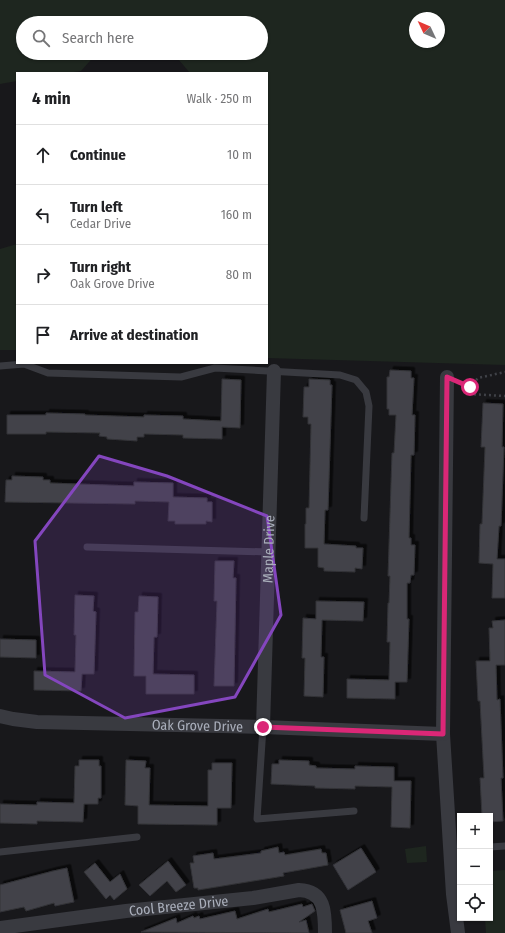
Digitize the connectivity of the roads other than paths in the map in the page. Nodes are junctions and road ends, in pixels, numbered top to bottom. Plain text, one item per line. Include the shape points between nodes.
1 (0, 366) edge
2 (274, 371) junction
3 (447, 377) road end
4 (364, 518) dead end
5 (87, 547) dead end
6 (268, 552) junction
7 (0, 716) edge
8 (263, 727) junction
9 (443, 734) junction
10 (354, 811) dead end
11 (137, 837) dead end
12 (505, 846) edge
13 (493, 847) edge
14 (0, 852) edge
15 (0, 928) edge
16 (325, 933) edge
17 (458, 933) edge

1 - 2 lane via 24,364 48,372 181,377 215,368
2 - 4 lane via 340,375 356,380 366,392 369,406
2 - 6 street, Maple Drive
3 - 9 street
5 - 6 lane
6 - 8 street, Maple Drive
7 - 8 street, Oak Grove Drive via 37,722
8 - 9 street, Oak Grove Drive
8 - 10 lane via 256,819
9 - 17 street via 453,849 453,894
11 - 14 lane
12 - 13 lane
15 - 16 street, Cool Breeze Drive via 126,911 253,898 299,890 314,894 323,904

